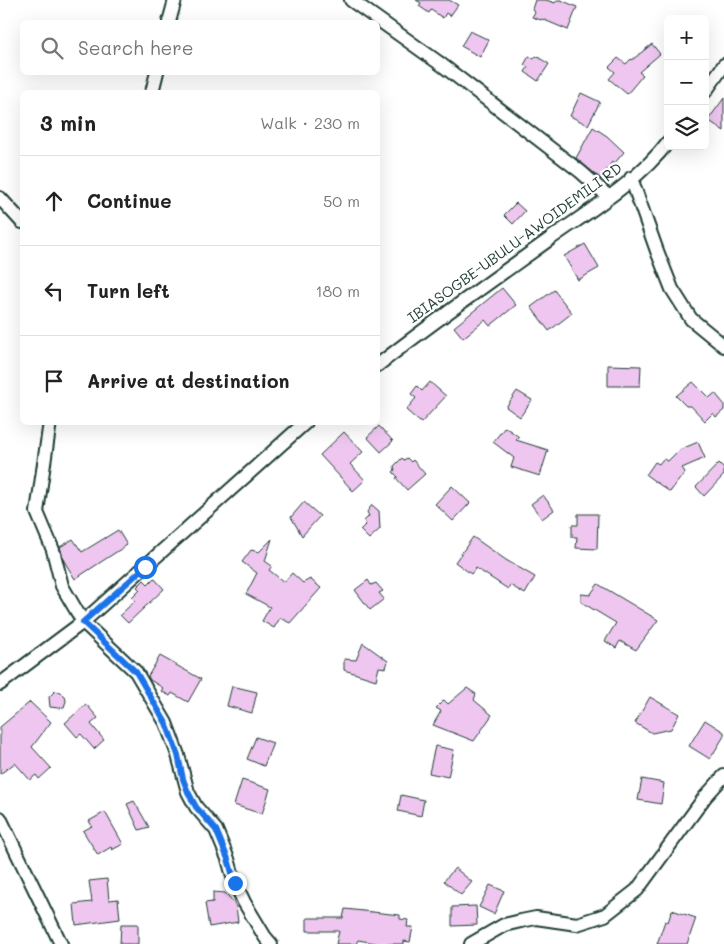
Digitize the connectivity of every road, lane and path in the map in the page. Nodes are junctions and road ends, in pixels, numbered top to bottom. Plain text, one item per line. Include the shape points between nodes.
1 (175, 0) edge
2 (351, 0) edge
3 (170, 20) edge
4 (379, 20) edge
5 (380, 21) edge
6 (724, 65) edge
7 (156, 75) edge
8 (709, 86) edge
9 (152, 90) edge
10 (664, 147) edge
11 (631, 178) junction
12 (609, 197) junction
13 (0, 198) edge
14 (20, 220) edge
15 (708, 333) junction
16 (724, 334) edge
17 (724, 346) edge
18 (380, 364) edge
19 (50, 425) edge
20 (303, 425) edge
21 (83, 622) junction
22 (0, 684) edge
23 (724, 776) edge
24 (0, 818) edge
25 (60, 944) edge
26 (271, 944) edge
27 (471, 944) edge

1 - 3 street
2 - 4 street
5 - 12 street via 581,172
6 - 8 street
7 - 9 street
10 - 11 street, IBIASOGBE-UBULU-AWOIDEMILI RD
11 - 12 street, IBIASOGBE-UBULU-AWOIDEMILI RD
11 - 15 street via 672,289 691,318
12 - 18 street, IBIASOGBE-UBULU-AWOIDEMILI RD via 441,316
13 - 14 street
15 - 16 street
15 - 17 street
19 - 21 street via 37,512 53,550 62,586
20 - 21 street
21 - 22 street
21 - 26 street via 136,672 166,723 188,792 216,830 244,902
23 - 27 street via 637,890 605,915 577,924 536,918 521,921 504,925
24 - 25 street

